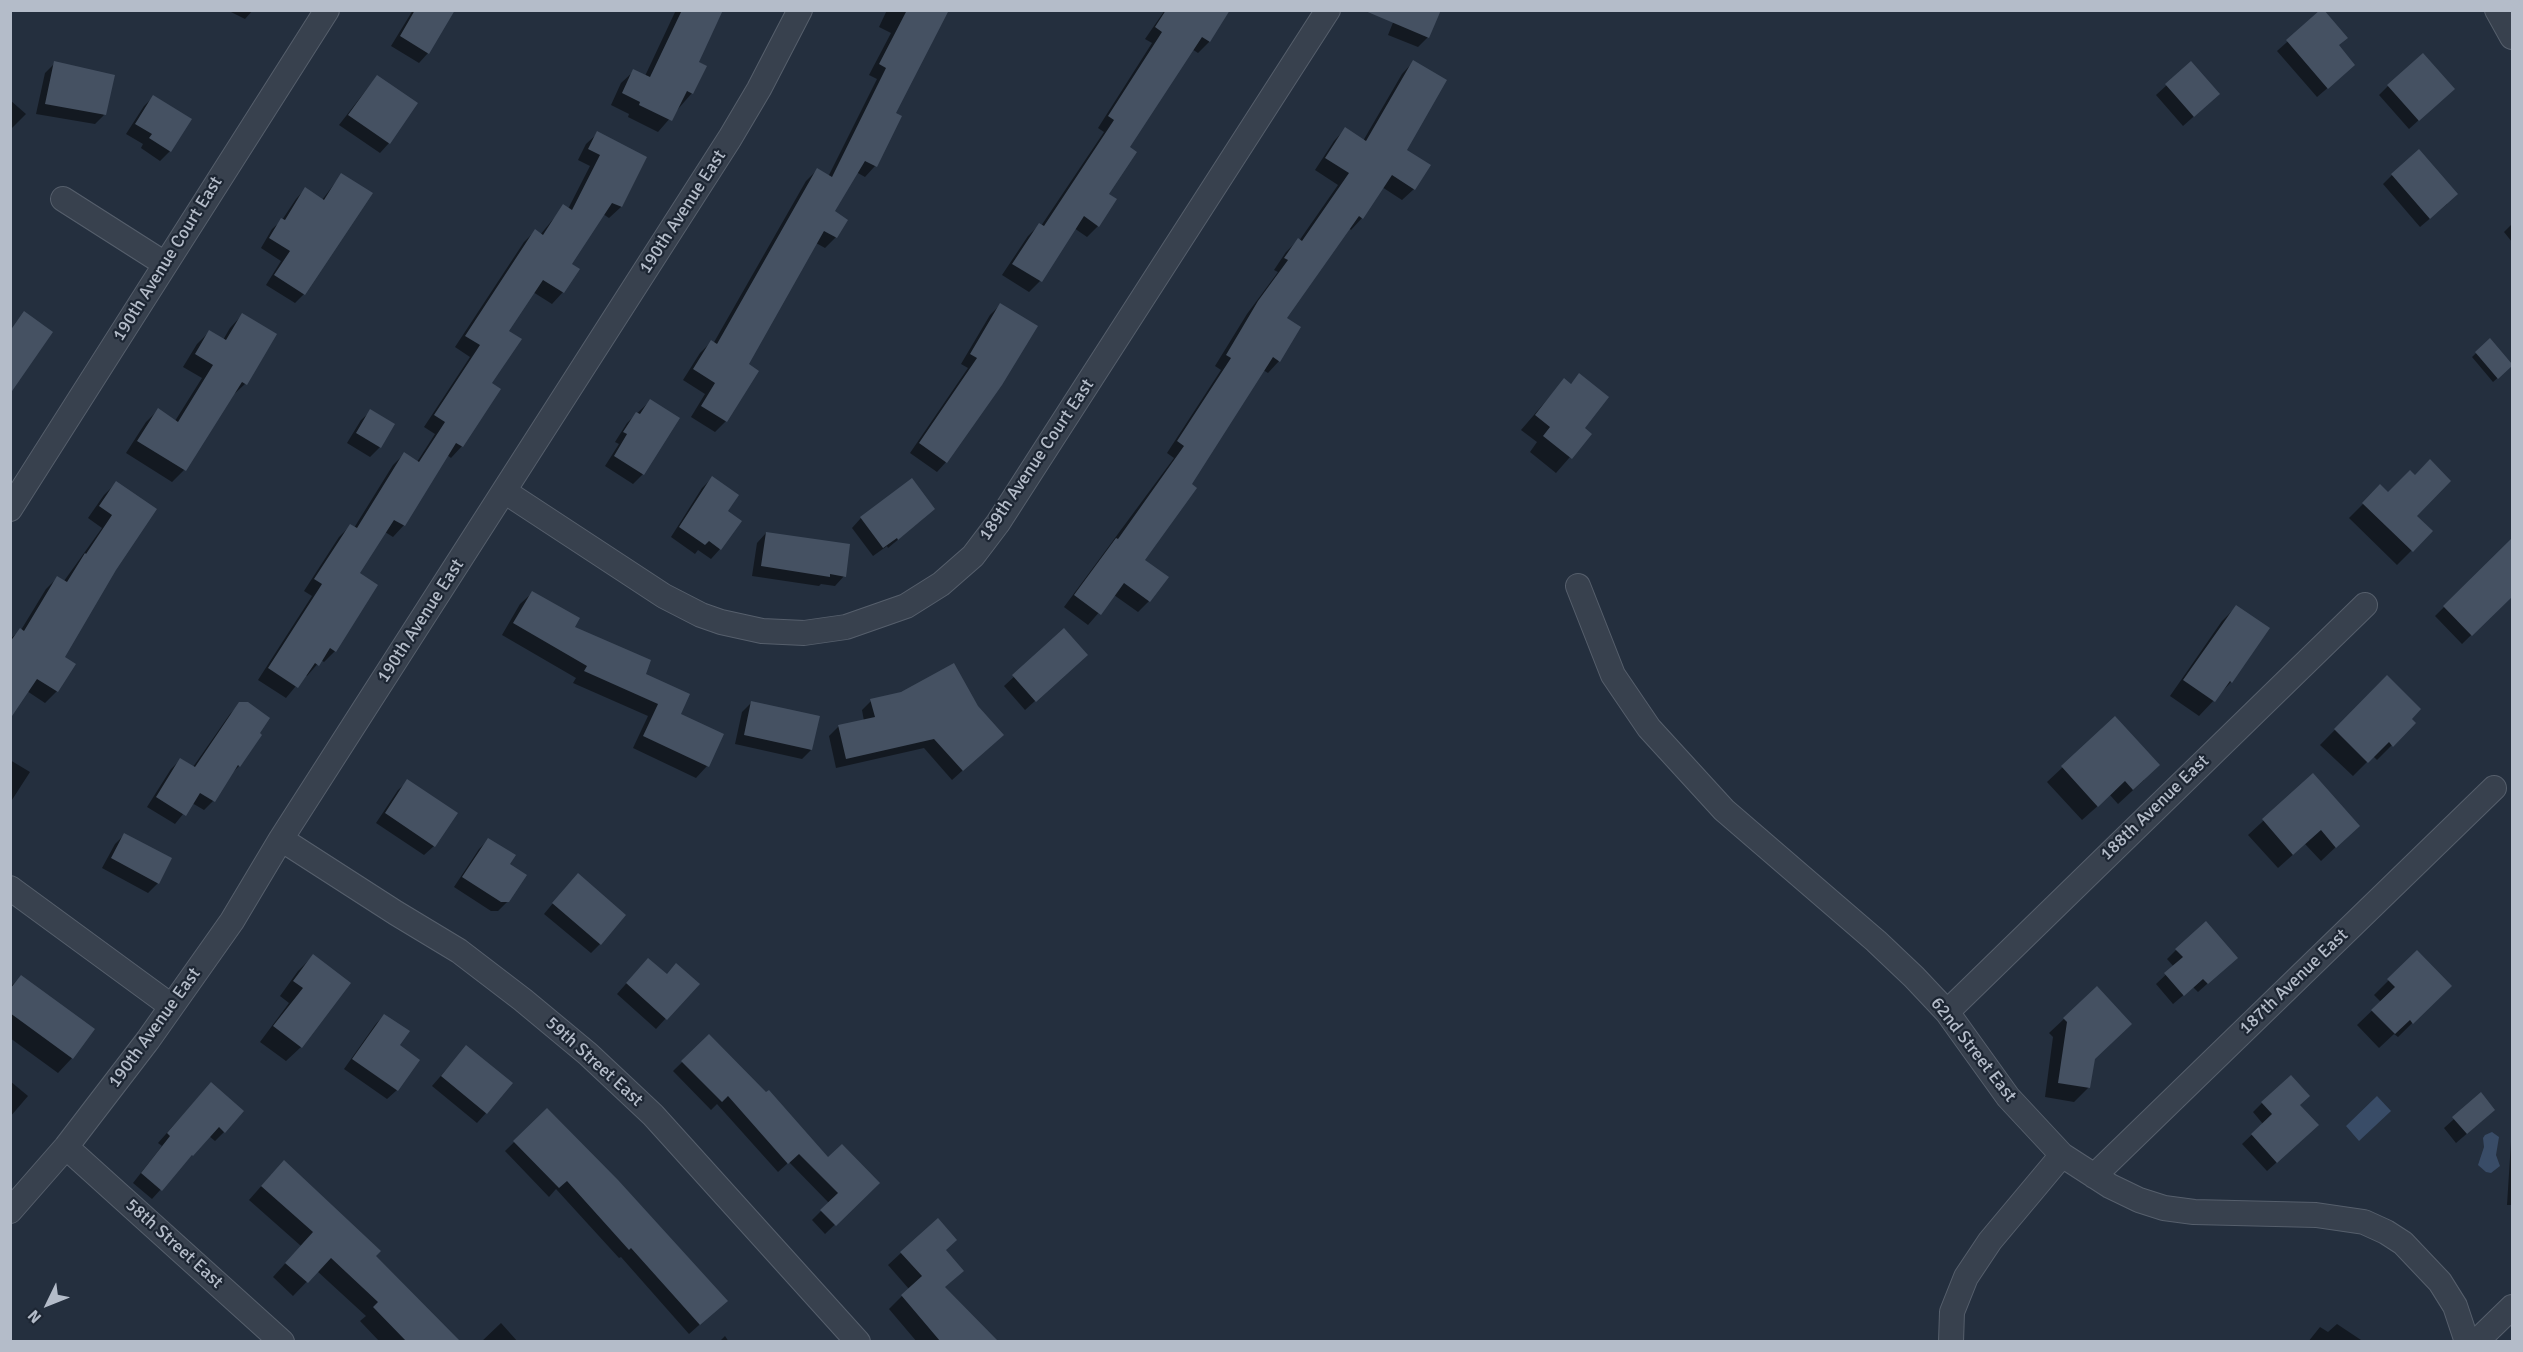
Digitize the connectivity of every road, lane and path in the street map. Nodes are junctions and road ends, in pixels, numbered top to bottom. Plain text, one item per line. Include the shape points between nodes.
1 (327, 10) edge
2 (800, 10) edge
3 (1328, 10) edge
4 (2497, 10) edge
5 (2512, 37) edge
6 (63, 199) dead end
7 (165, 264) junction
8 (504, 491) junction
9 (10, 509) edge
10 (1578, 586) dead end
11 (2365, 605) dead end
12 (2494, 789) dead end
13 (281, 839) junction
14 (10, 888) edge
15 (171, 1006) junction
16 (1947, 1012) junction
17 (66, 1147) junction
18 (2062, 1155) junction
19 (2094, 1176) junction
20 (10, 1211) edge
21 (2512, 1307) edge
22 (282, 1341) edge
23 (858, 1341) edge
24 (1951, 1341) edge
25 (2467, 1341) edge
26 (2476, 1341) edge

1 - 7 street, 190th Avenue Court East
2 - 8 street, 190th Avenue East via 730,138
3 - 8 street, 189th Avenue Court East via 999,523 965,563 906,606 846,627 804,633 762,631 721,622 664,596
4 - 5 street
6 - 7 street
7 - 9 street, 190th Avenue Court East
8 - 13 street, 190th Avenue East
10 - 16 street, 62nd Street East via 1613,675 1649,728 1724,810 1876,941
11 - 16 street, 188th Avenue East
12 - 19 street, 187th Avenue East
13 - 15 street, 190th Avenue East via 232,921
13 - 23 street, 59th Street East via 459,951 588,1054 653,1115
14 - 15 street
15 - 17 street, 190th Avenue East
16 - 18 street, 62nd Street East via 2008,1097
17 - 20 street, 190th Avenue East
17 - 22 street, 58th Street East
18 - 19 street, 62nd Street East
18 - 24 street via 1990,1241 1966,1277 1952,1312
19 - 25 street, 62nd Street East via 2139,1200 2164,1208 2316,1215 2364,1222 2403,1243 2426,1264 2455,1306
21 - 26 street

